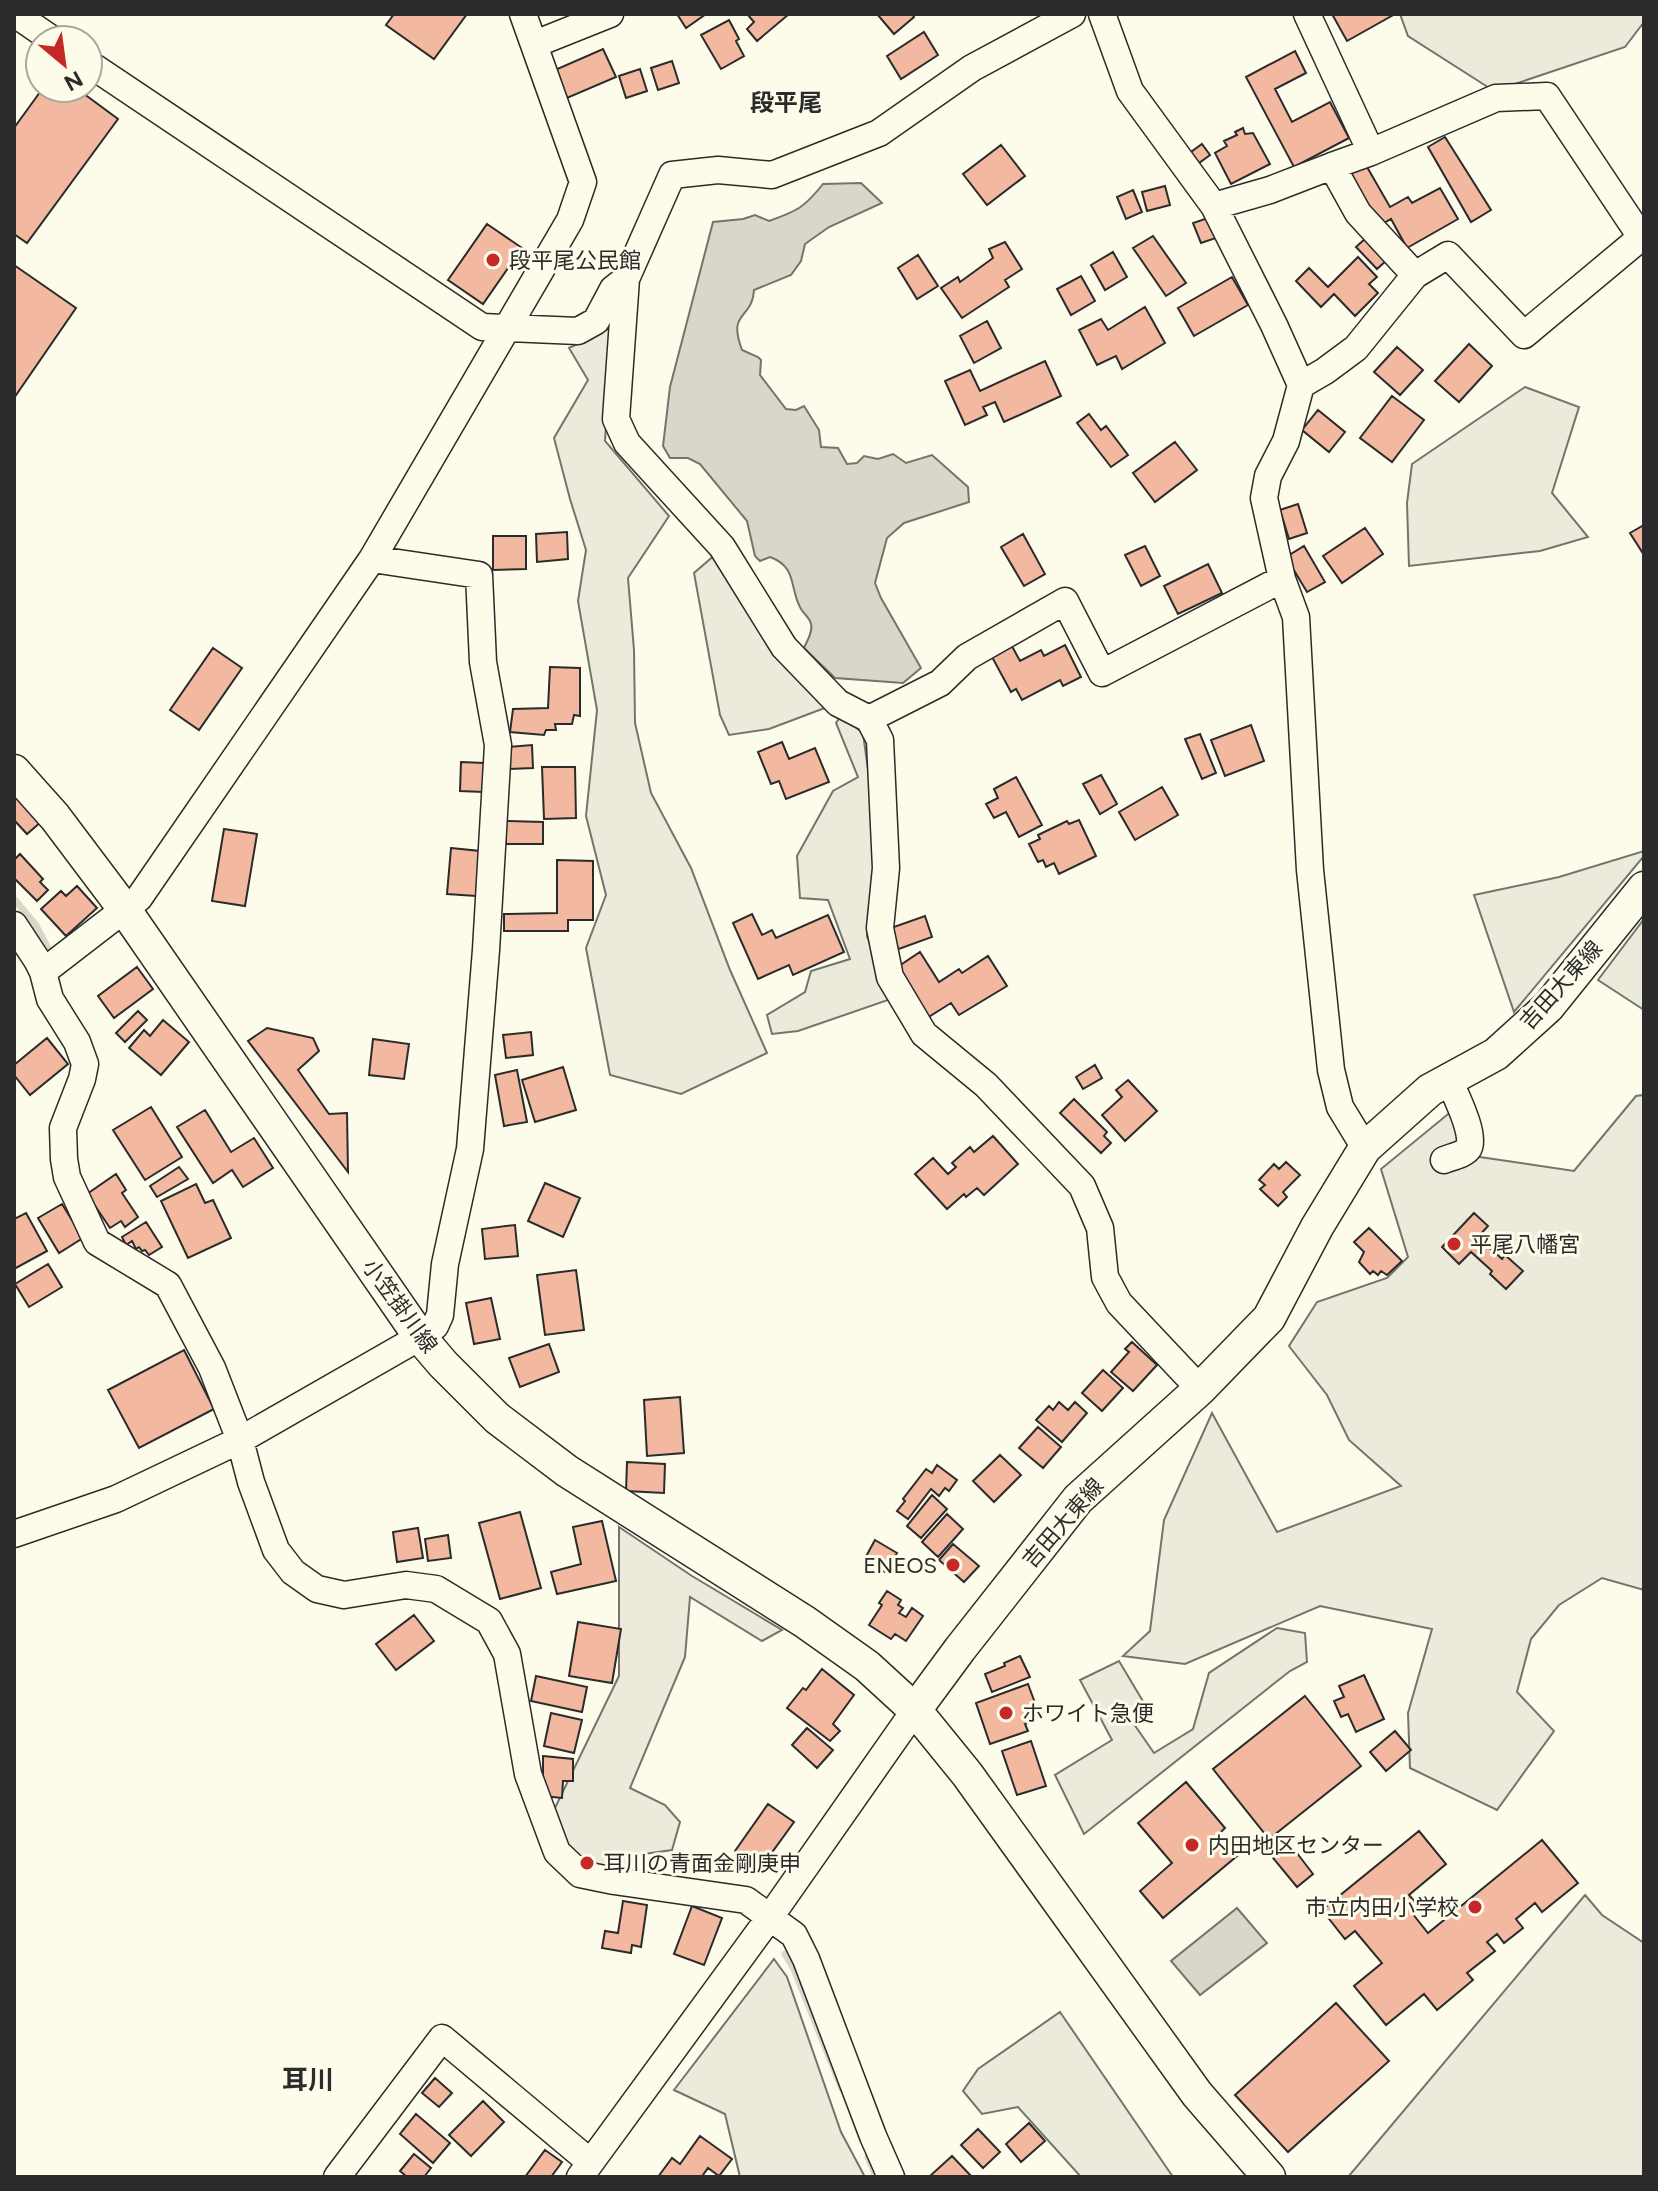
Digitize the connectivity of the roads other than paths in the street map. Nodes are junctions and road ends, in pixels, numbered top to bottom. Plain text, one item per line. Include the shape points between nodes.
1 (523, 14) edge
2 (610, 14) edge
3 (1072, 14) edge
4 (1102, 14) edge
5 (1307, 14) edge
6 (535, 44) junction
7 (104, 74) edge
8 (1371, 152) junction
9 (1332, 166) junction
10 (1214, 206) junction
11 (1643, 236) edge
12 (1415, 275) junction
13 (626, 279) junction
14 (506, 328) junction
15 (1301, 385) junction
16 (372, 559) junction
17 (1282, 579) junction
18 (869, 719) junction
19 (14, 771) edge
20 (1644, 888) edge
21 (125, 910) junction
22 (14, 925) edge
23 (43, 972) junction
24 (1449, 1080) junction
25 (1365, 1148) junction
26 (1444, 1160) dead end
27 (420, 1337) junction
28 (1200, 1389) junction
29 (240, 1440) junction
30 (14, 1534) edge
31 (915, 1710) junction
32 (770, 1917) junction
33 (585, 2170) edge
34 (337, 2177) edge
35 (891, 2177) edge
36 (1269, 2177) edge

1 - 6 street
2 - 6 street
3 - 13 street via 972,68 879,133 772,175 718,170 672,175
4 - 10 street via 1130,91
5 - 8 street
6 - 14 street via 583,182 570,220
7 - 14 street via 482,327
8 - 9 street
8 - 11 street via 1496,98 1547,96
9 - 10 street
9 - 12 street via 1358,213
10 - 15 street
11 - 12 street via 1524,335 1448,255
12 - 15 street via 1356,348
13 - 14 street via 613,289 596,321 578,331
13 - 18 street via 616,419 627,443 722,547 784,647 838,703
14 - 16 street
15 - 17 street via 1264,498
16 - 21 street via 139,898
16 - 27 street via 479,575 483,662 498,745 470,1149 445,1264 440,1315
17 - 18 street via 1102,673 1065,601 967,657 940,683
17 - 25 street via 1296,617 1310,870 1331,1070 1340,1107
18 - 28 street via 880,740 886,868 880,928 890,977 924,1034 986,1085 1082,1186 1100,1228 1105,1277 1119,1303
19 - 21 main road, 小笠掛川線
20 - 24 main road, 吉田大東線 via 1548,1007 1496,1054
21 - 23 street
21 - 27 main road, 小笠掛川線
22 - 23 street
23 - 29 street via 50,999 85,1064 63,1128 67,1177 97,1242 168,1285 212,1368
24 - 25 main road, 吉田大東線 via 1430,1090
24 - 26 street via 1471,1135 1467,1151
25 - 28 main road, 吉田大東線 via 1269,1318
27 - 29 street
27 - 31 main road, 小笠掛川線 via 497,1418 532,1445 805,1622 867,1666
28 - 31 main road, 吉田大東線 via 1078,1499
29 - 30 street via 116,1499
29 - 32 street via 276,1550 293,1572 317,1589 344,1595 406,1585 436,1589 489,1621 507,1654 528,1774 557,1852 580,1874 746,1900
31 - 32 street
31 - 36 main road via 967,1774 1197,2094
32 - 33 street
32 - 35 street via 794,1935 806,1959
33 - 34 street via 442,2038

